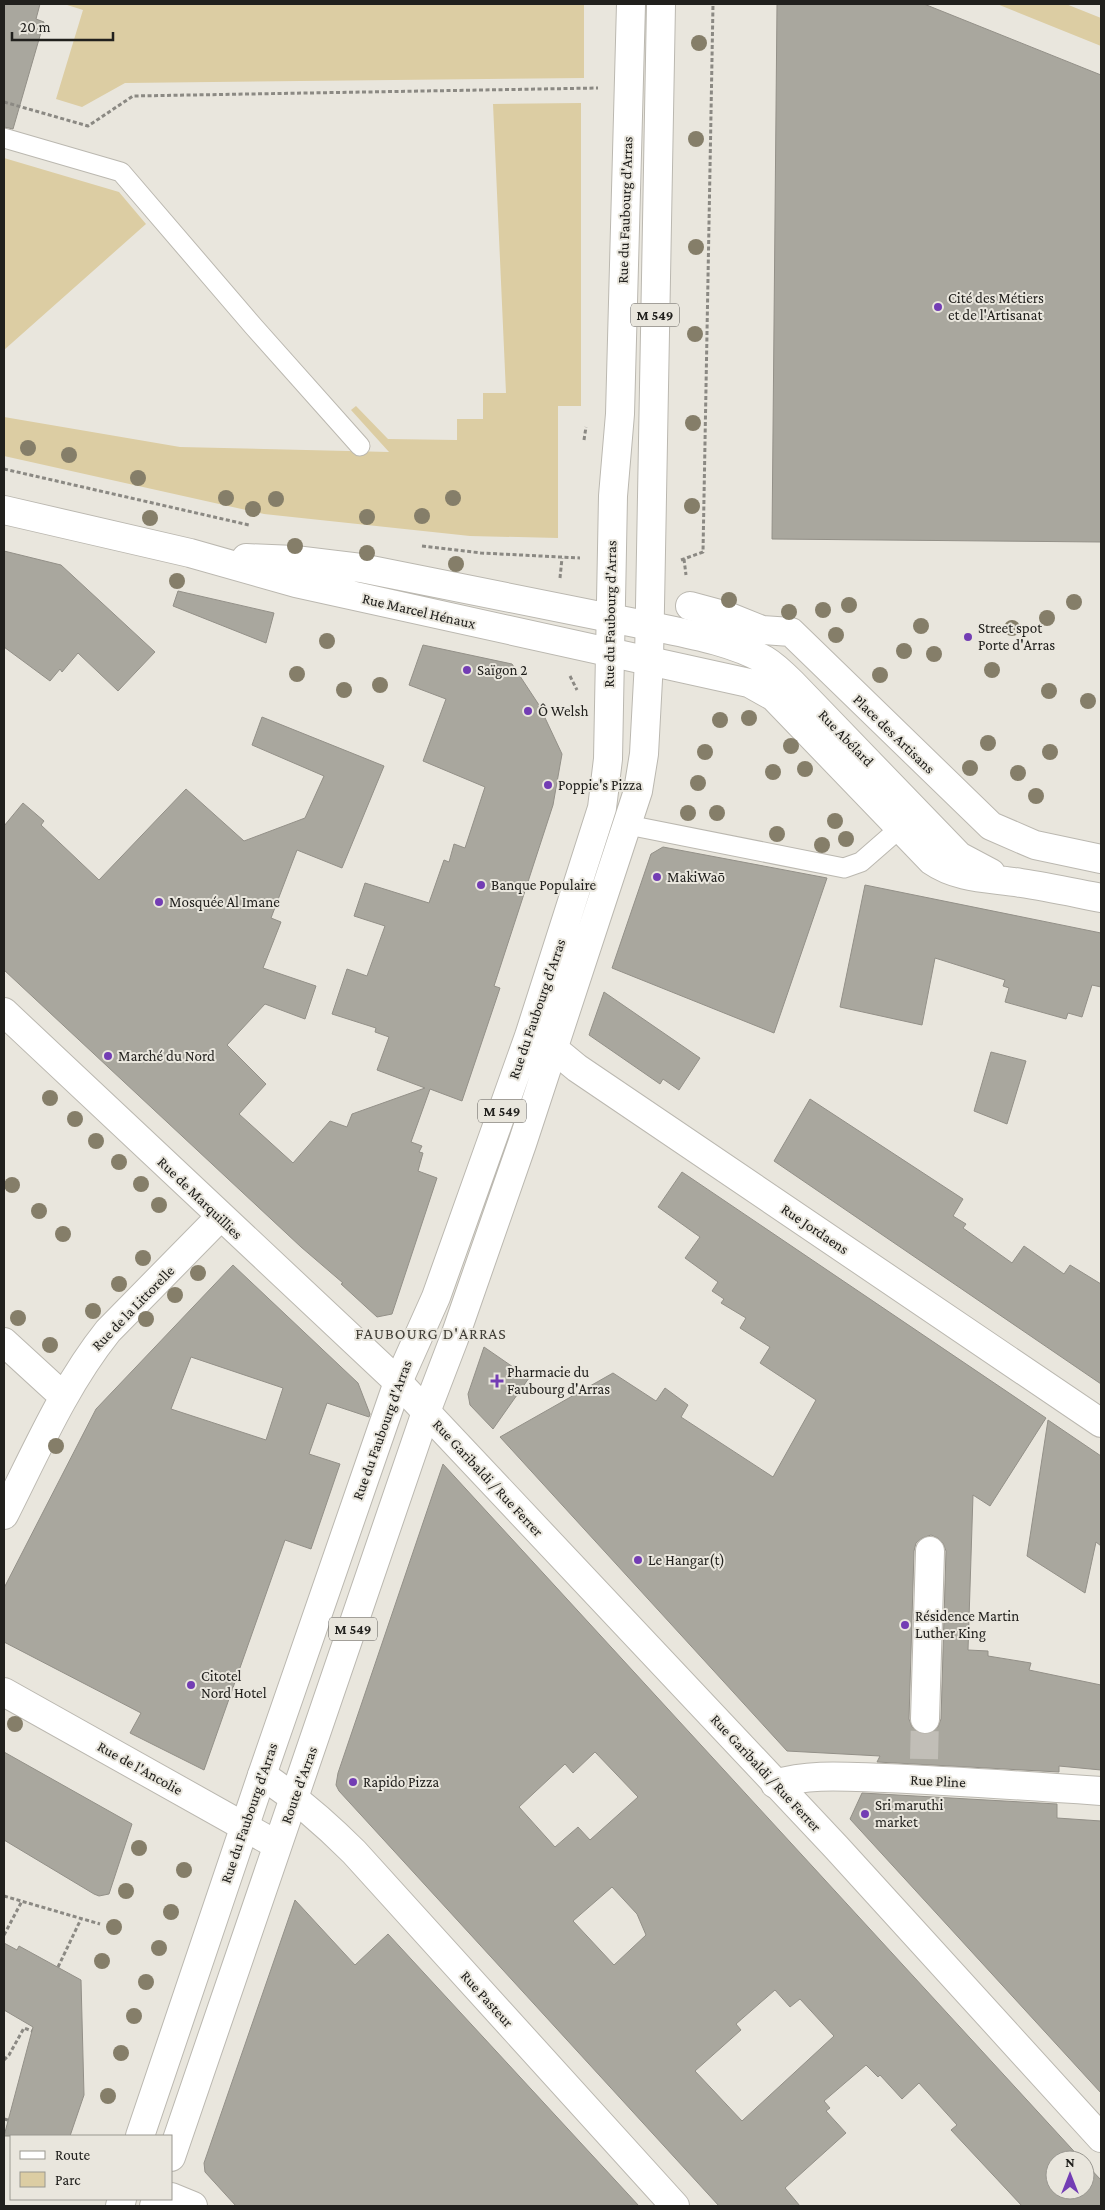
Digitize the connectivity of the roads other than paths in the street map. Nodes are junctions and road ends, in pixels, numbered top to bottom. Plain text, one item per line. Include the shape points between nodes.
1 (631, 4) edge
2 (661, 4) edge
3 (4, 138) edge
4 (360, 446) dead end
5 (4, 510) edge
6 (190, 553) junction
7 (690, 606) dead end
8 (610, 617) junction
9 (650, 626) junction
10 (609, 652) junction
11 (649, 661) junction
12 (628, 825) junction
13 (900, 828) junction
14 (1101, 859) edge
15 (1023, 883) junction
16 (1101, 898) edge
17 (4, 1012) edge
18 (529, 1036) junction
19 (554, 1048) junction
20 (220, 1217) junction
21 (4, 1342) edge
22 (402, 1387) junction
23 (64, 1398) junction
24 (426, 1412) junction
25 (1101, 1423) edge
26 (4, 1515) edge
27 (930, 1551) dead end
28 (4, 1692) edge
29 (925, 1720) tunnel mouth
30 (262, 1775) junction
31 (775, 1784) junction
32 (1101, 1791) edge
33 (294, 1797) junction
34 (245, 1827) junction
35 (277, 1845) junction
36 (140, 2135) edge
37 (1101, 2138) edge
38 (172, 2155) edge
39 (172, 2197) edge
40 (193, 2206) edge
41 (675, 2206) edge

1 - 8 street, Rue du Faubourg d'Arras / M 549 via 620,414 613,496
2 - 9 street, Rue du Faubourg d'Arras / M 549
3 - 4 lane via 122,172
5 - 6 street, Rue Marcel Hénaux
6 - 8 street, Rue Marcel Hénaux via 361,568
6 - 10 street, Rue Marcel Hénaux via 296,583
7 - 14 street, Place des Artisans via 762,630 791,632 991,826 1035,846
8 - 9 street, Rue Marcel Hénaux
8 - 10 street, Rue du Faubourg d'Arras / M 549
9 - 11 street, Rue du Faubourg d'Arras / M 549
9 - 15 street, Rue Abélard via 728,645 766,661 792,683 960,856 987,872
10 - 11 street, Rue Marcel Hénaux
10 - 18 street, Rue du Faubourg d'Arras / M 549 via 608,758 602,808
11 - 12 street, Rue du Faubourg d'Arras / M 549 via 644,754
11 - 13 street, Rue Abélard via 735,679 764,690
12 - 13 lane via 844,868 861,862
12 - 19 street, Rue du Faubourg d'Arras / M 549
13 - 15 street, Rue Abélard via 932,861 953,873
15 - 16 street, Rue Abélard
17 - 20 street, Rue de Marquillies
18 - 19 street, Rue Jordaens
18 - 22 street, Rue du Faubourg d'Arras / M 549
19 - 24 street, Rue du Faubourg d'Arras / M 549
19 - 25 street, Rue Jordaens via 576,1068
20 - 22 street, Rue de Marquillies
20 - 23 street, Rue de la Littorelle via 108,1331 79,1369
21 - 23 street
22 - 24 street, Rue de Marquillies
22 - 30 street, Rue du Faubourg d'Arras / M 549
23 - 26 street, Rue de la Littorelle
24 - 31 street, Rue Garibaldi / Rue Ferrer
24 - 33 street, Route d'Arras / M 549
27 - 29 street
28 - 34 street, Rue de l'Ancolie
30 - 33 street, Rue Pasteur
30 - 34 street, Rue du Faubourg d'Arras / M 549
31 - 32 street, Rue Pline via 793,1778 923,1769
31 - 37 street, Rue Garibaldi / Rue Ferrer
33 - 35 street, Route d'Arras / M 549
33 - 41 street, Rue Pasteur via 354,1852
34 - 35 street, Rue de l'Ancolie
34 - 36 street, Rue du Faubourg d'Arras / M 549
35 - 38 street, Route d'Arras / M 549
39 - 40 street

